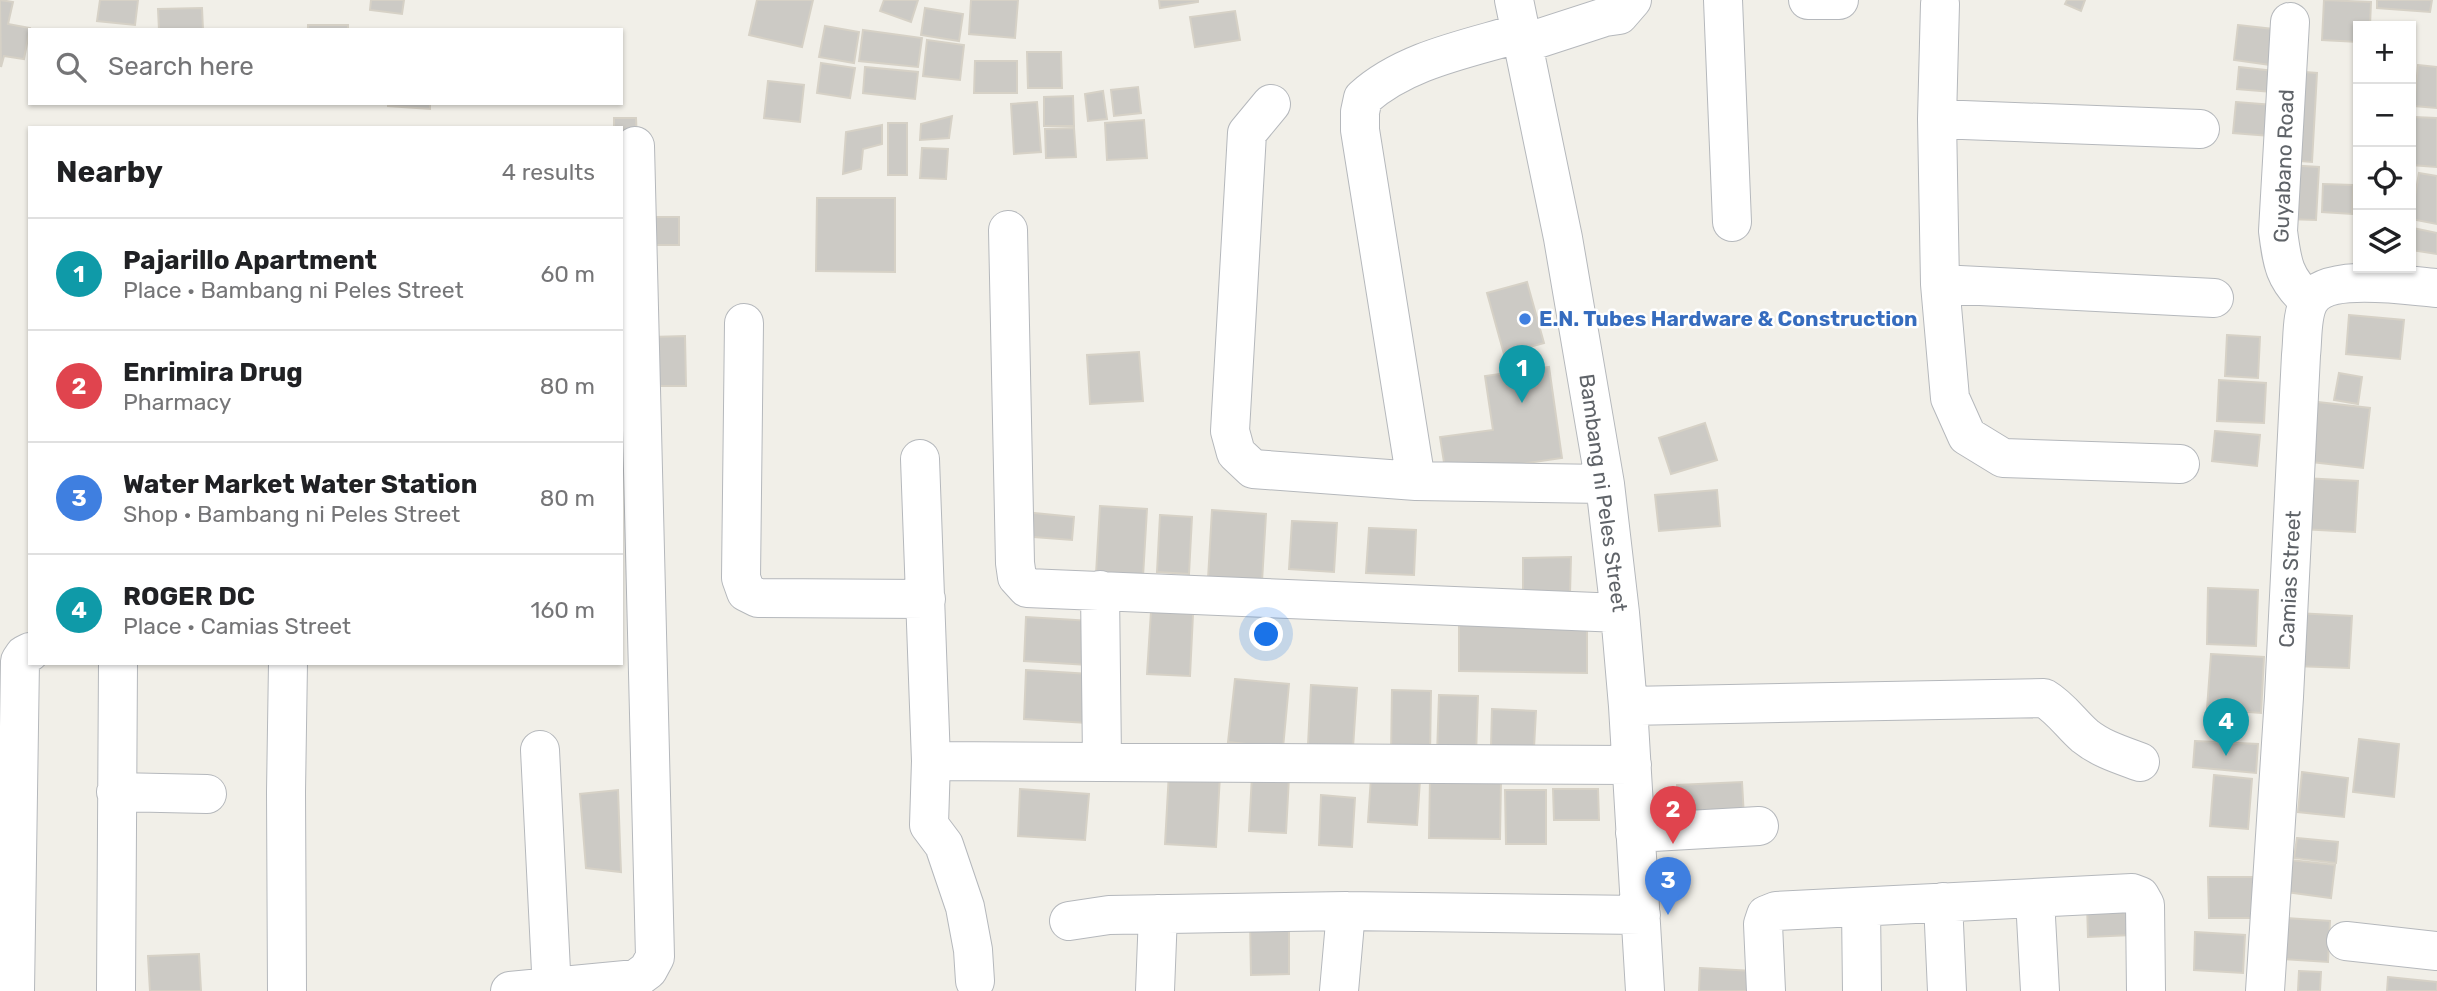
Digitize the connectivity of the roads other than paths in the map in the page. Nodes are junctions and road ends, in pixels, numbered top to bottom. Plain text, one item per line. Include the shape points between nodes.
1 (1632, 0) edge
2 (1723, 0) edge
3 (1808, 0) edge
4 (1839, 0) edge
5 (1936, 1) edge
6 (1574, 13) edge
7 (2290, 22) dead end
8 (1519, 26) edge
9 (1271, 104) dead end
10 (1937, 120) junction
11 (2200, 129) dead end
12 (635, 146) dead end
13 (1732, 222) dead end
14 (1008, 230) dead end
15 (2360, 275) edge
16 (1940, 284) junction
17 (2437, 288) edge
18 (2214, 298) dead end
19 (2309, 301) junction
20 (744, 323) dead end
21 (920, 459) dead end
22 (2180, 464) dead end
23 (1416, 481) junction
24 (1605, 484) junction
25 (1101, 590) junction
26 (926, 599) junction
27 (1620, 613) junction
28 (28, 653) edge
29 (118, 665) edge
30 (288, 665) edge
31 (1628, 706) junction
32 (540, 750) dead end
33 (932, 761) junction
34 (1102, 761) junction
35 (2140, 762) dead end
36 (1632, 765) junction
37 (116, 792) junction
38 (207, 794) dead end
39 (1759, 826) dead end
40 (1635, 833) junction
41 (2035, 899) junction
42 (1943, 902) junction
43 (1861, 907) junction
44 (1346, 911) junction
45 (1158, 914) junction
46 (1641, 915) junction
47 (1069, 921) dead end
48 (2346, 941) dead end
49 (2437, 951) edge
50 (975, 981) dead end
51 (552, 989) edge
52 (15, 991) edge
53 (116, 991) edge
54 (287, 991) edge
55 (510, 991) edge
56 (1155, 991) edge
57 (1339, 991) edge
58 (1645, 991) edge
59 (1766, 991) edge
60 (1862, 991) edge
61 (1947, 991) edge
62 (2040, 991) edge
63 (2146, 991) edge
64 (2265, 991) edge

1 - 6 street via 1619,15
2 - 13 street
3 - 4 street
5 - 10 street
6 - 8 street
7 - 19 street, Guyabano Road via 2278,231 2282,260 2293,287
8 - 23 street via 1388,79 1363,98 1360,130
8 - 24 street, Bambang ni Peles Street via 1563,238
9 - 23 street via 1247,133 1230,431 1236,453 1253,470
10 - 11 street
10 - 16 street
12 - 51 street via 655,957 636,979
14 - 25 street via 1017,578 1027,588
15 - 17 street
15 - 19 street via 2321,289
16 - 18 street
16 - 22 street via 1950,398 1967,436 2003,458
19 - 64 street, Camias Street via 2301,355
20 - 26 street via 741,578 746,593 758,598
21 - 26 street
23 - 24 street
24 - 27 street, Bambang ni Peles Street
25 - 27 street
25 - 34 street
26 - 33 street
27 - 31 street, Bambang ni Peles Street
28 - 52 street via 20,661
29 - 37 street
30 - 54 street
31 - 35 street via 2044,698 2097,746
31 - 36 street, Bambang ni Peles Street
32 - 51 street
33 - 34 street
33 - 50 street via 929,825 944,845 965,907
34 - 36 street
36 - 40 street, Bambang ni Peles Street
37 - 38 street
37 - 53 street
39 - 40 street
40 - 46 street, Bambang ni Peles Street
41 - 42 street
41 - 62 street
41 - 63 street via 2140,896 2145,905
42 - 43 street
42 - 61 street
43 - 59 street via 1766,915
43 - 60 street
44 - 45 street
44 - 46 street
44 - 57 street
45 - 47 street
45 - 56 street
46 - 58 street, Bambang ni Peles Street
48 - 49 street
51 - 55 street

